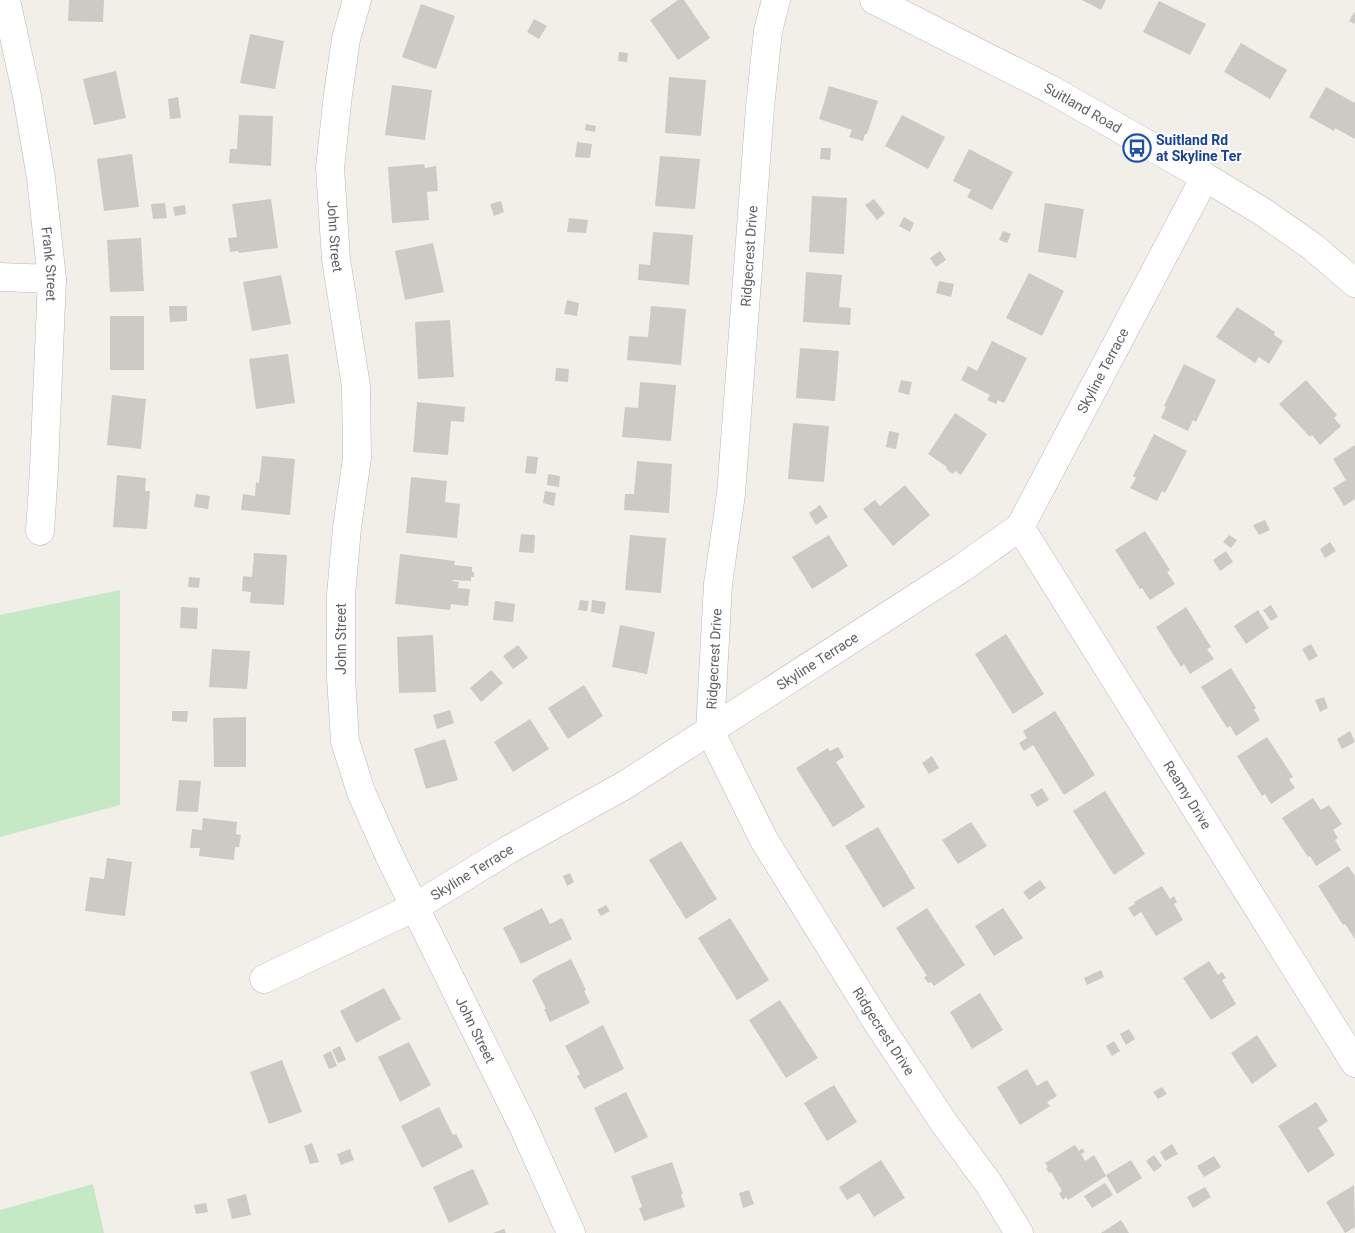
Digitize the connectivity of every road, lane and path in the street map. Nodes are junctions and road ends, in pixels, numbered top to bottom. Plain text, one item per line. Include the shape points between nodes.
1 (6, 0) edge
2 (357, 0) edge
3 (776, 0) edge
4 (874, 0) edge
5 (1205, 177) junction
6 (0, 278) edge
7 (52, 279) junction
8 (1355, 283) edge
9 (1020, 527) junction
10 (40, 531) dead end
11 (710, 731) junction
12 (415, 907) junction
13 (264, 979) dead end
14 (1355, 1063) edge
15 (571, 1233) edge
16 (1019, 1233) edge

1 - 7 street, Frank Street via 40,169
2 - 12 street, John Street via 345,48 330,168 336,259 356,386 357,458 341,595 345,741 362,792
3 - 11 street, Ridgecrest Drive via 768,31 760,107 730,494 718,584
4 - 5 street, Suitland Road via 1050,89
5 - 8 street, Suitland Road via 1313,247
5 - 9 street, Skyline Terrace
6 - 7 street
7 - 10 street, Frank Street
9 - 11 street, Skyline Terrace
9 - 14 street, Reamy Drive
11 - 12 street, Skyline Terrace via 625,785 508,850
11 - 16 street, Ridgecrest Drive via 764,840 877,1022
12 - 13 street, Skyline Terrace
12 - 15 street, John Street

